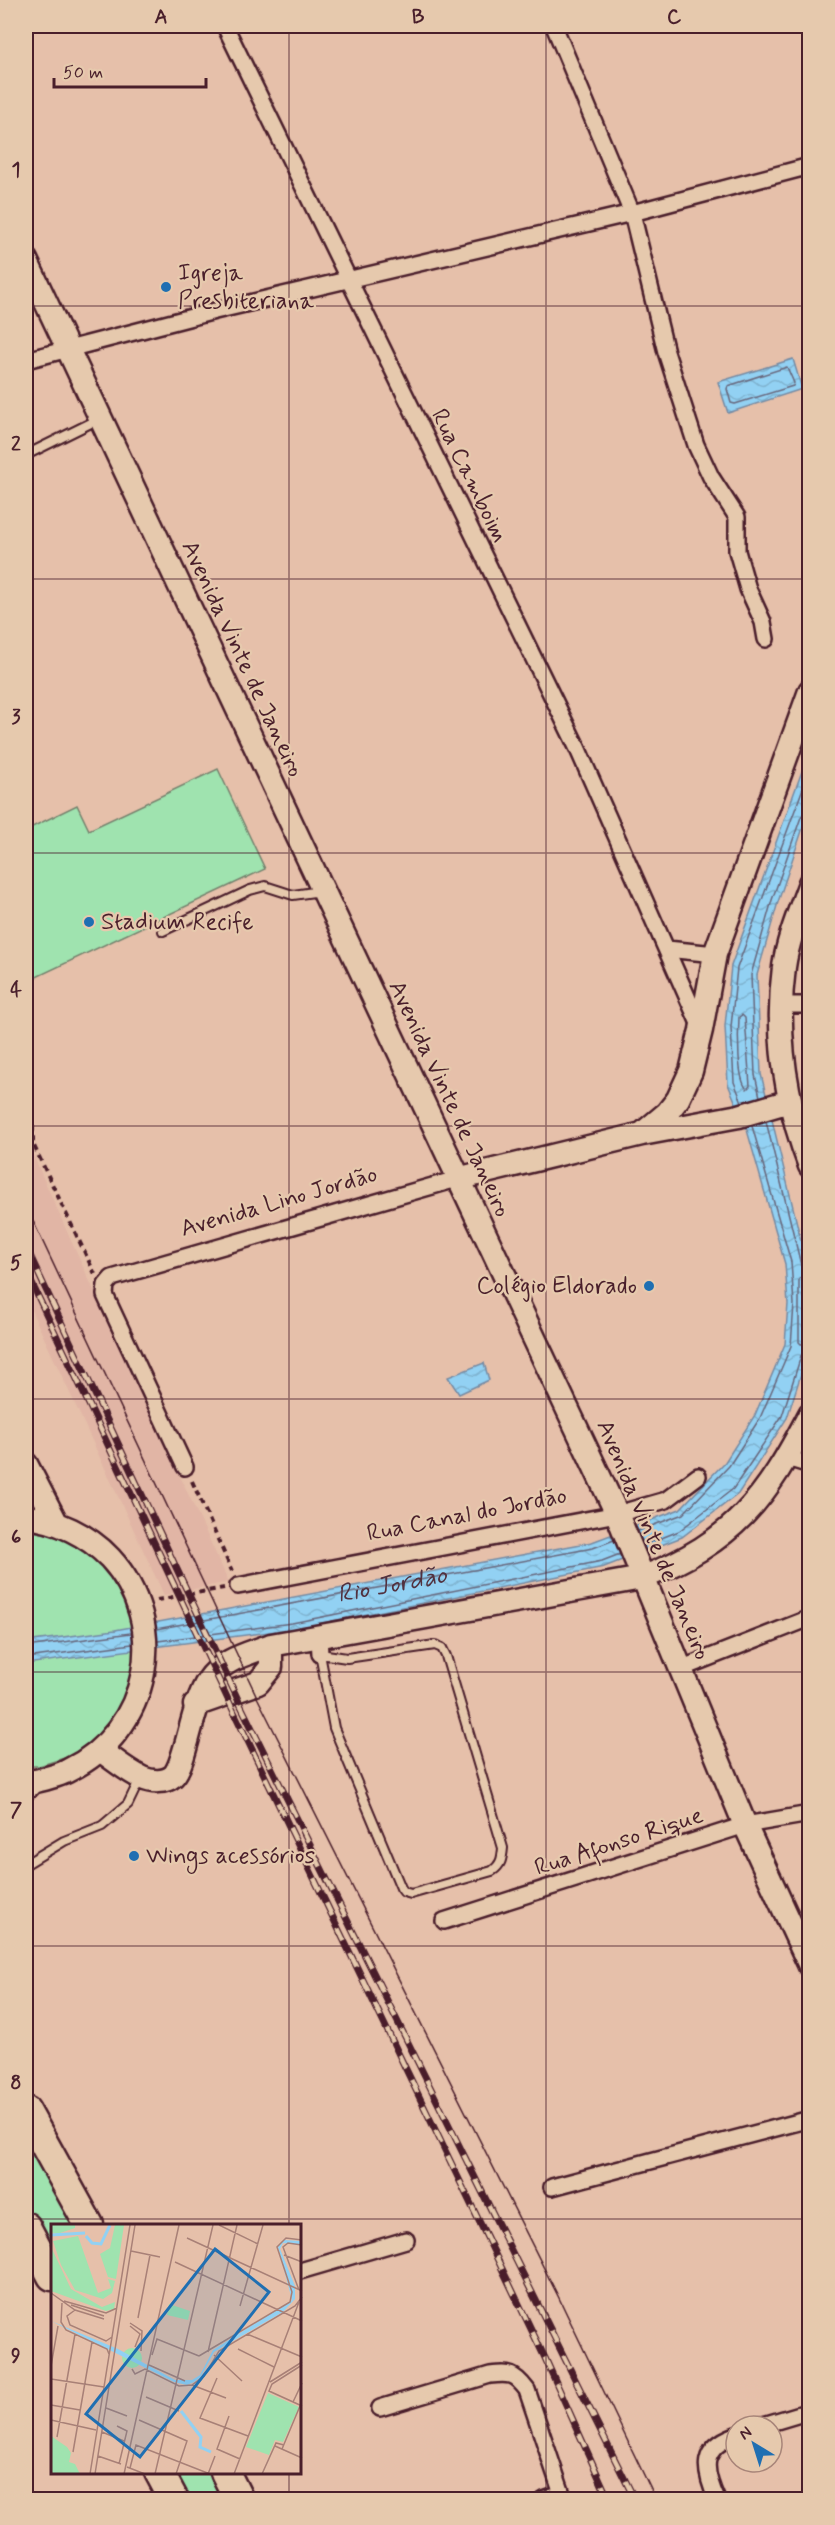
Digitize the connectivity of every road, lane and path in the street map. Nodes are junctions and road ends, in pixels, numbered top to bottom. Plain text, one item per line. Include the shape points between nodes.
1 (225, 26) edge
2 (554, 26) edge
3 (810, 166) edge
4 (632, 213) junction
5 (26, 260) edge
6 (348, 281) junction
7 (66, 349) junction
8 (26, 360) edge
9 (99, 419) junction
10 (26, 455) edge
11 (766, 639) dead end
12 (810, 691) edge
13 (810, 884) edge
14 (321, 891) junction
15 (163, 931) dead end
16 (667, 949) junction
17 (715, 954) junction
18 (782, 1005) junction
19 (810, 1005) edge
20 (701, 1030) junction
21 (781, 1104) junction
22 (26, 1106) edge
23 (642, 1134) junction
24 (810, 1166) edge
25 (457, 1179) junction
26 (106, 1285) junction
27 (810, 1414) edge
28 (787, 1458) junction
29 (26, 1464) edge
30 (810, 1465) edge
31 (185, 1467) joint
32 (698, 1476) dead end
33 (26, 1517) edge
34 (619, 1518) junction
35 (57, 1524) junction
36 (641, 1576) junction
37 (238, 1586) junction
38 (140, 1610) junction
39 (810, 1618) edge
40 (271, 1645) junction
41 (320, 1646) junction
42 (680, 1669) junction
43 (195, 1705) junction
44 (100, 1750) junction
45 (141, 1778) junction
46 (26, 1783) edge
47 (810, 1814) edge
48 (745, 1825) junction
49 (26, 1864) edge
50 (444, 1921) dead end
51 (810, 1966) edge
52 (26, 2111) edge
53 (810, 2119) edge
54 (552, 2187) dead end
55 (88, 2224) edge
56 (26, 2227) edge
57 (406, 2240) dead end
58 (302, 2270) edge
59 (51, 2274) edge
60 (380, 2408) dead end
61 (810, 2411) edge
62 (784, 2419) edge
63 (724, 2441) edge
64 (160, 2474) edge
65 (226, 2474) edge
66 (562, 2497) edge
67 (174, 2499) edge
68 (239, 2499) edge
69 (544, 2499) edge
70 (717, 2499) edge

1 - 6 street, Rua Camboim
2 - 4 street
3 - 4 street
4 - 6 street
4 - 11 street via 666,352 696,445 737,517 737,551
5 - 7 main road, Avenida Vinte de Janeiro
6 - 7 street
6 - 16 street, Rua Camboim via 577,747
7 - 8 street
7 - 9 main road, Avenida Vinte de Janeiro
9 - 10 lane
9 - 14 main road, Avenida Vinte de Janeiro
12 - 17 main road
13 - 18 main road via 789,945
14 - 15 lane via 293,895 265,886
14 - 25 main road, Avenida Vinte de Janeiro
16 - 17 street
16 - 20 street, Rua Camboim
17 - 20 main road
18 - 19 street
18 - 21 main road
20 - 23 main road via 691,1071 678,1099
21 - 23 main road, Avenida Lino Jordão via 740,1116
21 - 24 main road
22 - 26 path via 33,1124 33,1144 87,1259
23 - 25 main road, Avenida Lino Jordão
25 - 26 street, Avenida Lino Jordão via 146,1267 112,1278
25 - 34 main road, Avenida Vinte de Janeiro
26 - 31 street via 105,1295 119,1328
27 - 28 main road
28 - 30 street
28 - 36 main road via 762,1496 708,1547 677,1565
29 - 35 main road
31 - 37 path
32 - 34 street, Rua Canal do Jordão via 666,1500
33 - 35 main road
34 - 36 main road, Avenida Vinte de Janeiro
34 - 37 street, Rua Canal do Jordão
35 - 38 main road via 81,1534 102,1550 120,1569
36 - 41 main road
36 - 42 main road, Avenida Vinte de Janeiro
37 - 38 path
38 - 44 main road via 146,1658 142,1683 122,1727
39 - 42 street
40 - 41 main road
40 - 43 main road via 227,1662 208,1681
40 - 43 main road via 271,1667 258,1683
41 - 41 lane via 334,1728 404,1892 435,1888 499,1866 502,1848 442,1648 435,1645 347,1658
42 - 48 main road, Avenida Vinte de Janeiro
43 - 45 main road via 174,1775 158,1781
44 - 45 main road
44 - 46 main road via 69,1771
45 - 49 lane via 128,1804 102,1826 64,1841
47 - 48 street, Rua Afonso Rique
48 - 50 street, Rua Afonso Rique
48 - 51 main road, Avenida Vinte de Janeiro
52 - 55 highway
53 - 54 street
56 - 59 highway
57 - 58 street
60 - 66 street via 490,2375 514,2376 527,2390
61 - 62 street
63 - 70 street via 713,2446 708,2455 711,2486
64 - 67 highway
65 - 68 highway
66 - 69 street

